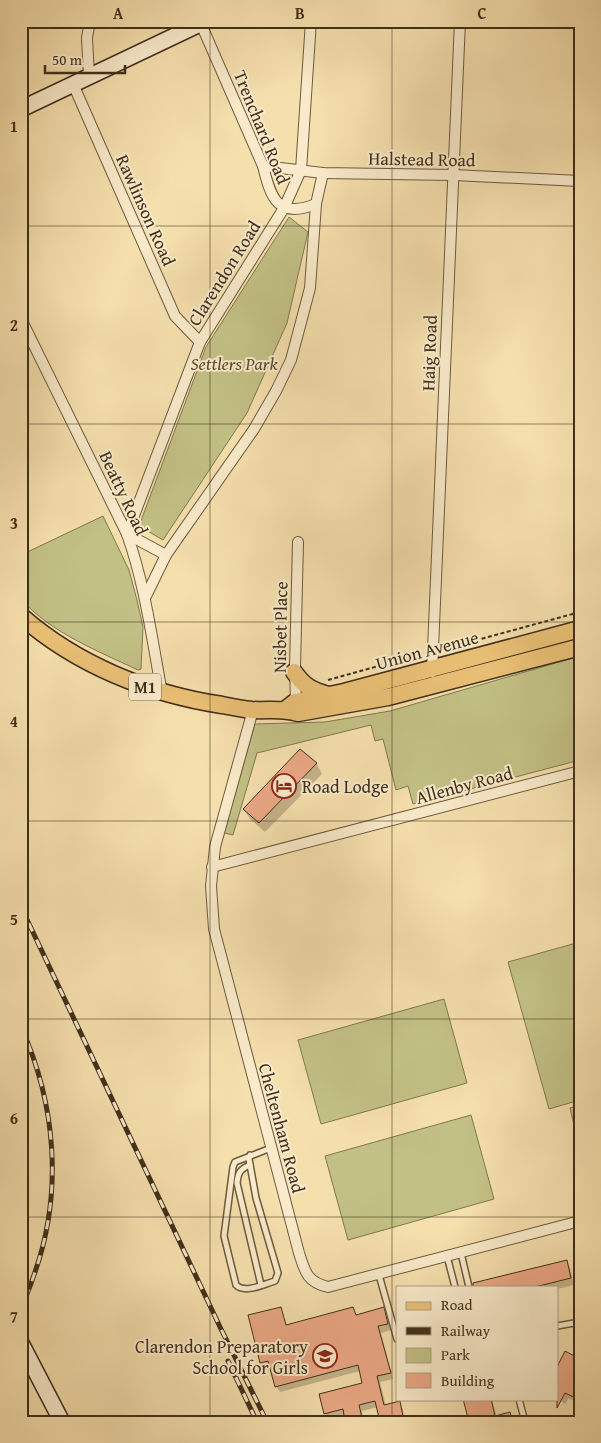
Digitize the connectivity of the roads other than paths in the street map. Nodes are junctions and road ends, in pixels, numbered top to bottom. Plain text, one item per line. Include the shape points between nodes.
1 (90, 21) edge
2 (311, 21) edge
3 (460, 21) edge
4 (204, 23) edge
5 (89, 76) junction
6 (73, 84) junction
7 (21, 108) edge
8 (263, 166) junction
9 (301, 170) junction
10 (324, 173) junction
11 (453, 175) junction
12 (580, 182) edge
13 (316, 204) junction
14 (284, 208) junction
15 (21, 319) edge
16 (200, 342) junction
17 (127, 534) junction
18 (298, 542) dead end
19 (166, 555) junction
20 (145, 598) junction
21 (21, 616) edge
22 (580, 629) edge
23 (580, 647) edge
24 (432, 669) junction
25 (294, 672) junction
26 (432, 686) junction
27 (162, 693) junction
28 (328, 695) junction
29 (293, 708) junction
30 (253, 710) junction
31 (580, 771) edge
32 (212, 867) junction
33 (271, 1148) junction
34 (250, 1155) junction
35 (250, 1165) junction
36 (580, 1221) edge
37 (461, 1253) junction
38 (448, 1256) junction
39 (379, 1275) junction
40 (261, 1285) junction
41 (455, 1286) edge
42 (469, 1286) edge
43 (580, 1322) edge
44 (558, 1326) edge
45 (396, 1335) edge
46 (24, 1348) edge
47 (519, 1400) edge
48 (62, 1422) edge
49 (525, 1422) edge

1 - 5 street via 87,38
2 - 9 street, Clarendon Road
3 - 11 street, Haig Road
4 - 5 street
4 - 8 street, Trenchard Road
5 - 6 street
6 - 7 street
6 - 16 street, Rawlinson Road via 175,316
8 - 9 street, Halstead Road
8 - 14 street, Trenchard Road via 273,196
9 - 10 street, Halstead Road
9 - 14 street, Clarendon Road
10 - 11 street, Halstead Road
10 - 13 street
11 - 12 street, Halstead Road
11 - 24 street, Haig Road
13 - 14 street, Trenchard Road via 296,210
13 - 19 street via 310,288 291,360 254,429
14 - 16 street, Clarendon Road
15 - 17 street, Beatty Road
16 - 17 street, Clarendon Road
17 - 19 street
17 - 20 street, Beatty Road
18 - 25 street, Nisbet Place
19 - 20 street
20 - 27 street, Beatty Road
21 - 27 main road, Union Avenue / M1 via 72,653 108,672
22 - 24 main road, Union Avenue / M1
23 - 26 main road, Union Avenue / M1
24 - 26 street, Haig Road
24 - 28 main road, Union Avenue / M1
25 - 28 main road via 302,684
25 - 29 street, Nisbet Place
26 - 29 main road, Union Avenue / M1 via 388,697
27 - 30 main road, Union Avenue / M1
28 - 29 main road, Union Avenue / M1
29 - 30 main road, Union Avenue / M1
30 - 32 street, Cheltenham Road
31 - 32 street, Allenby Road
32 - 33 street, Cheltenham Road via 214,929
33 - 34 lane
33 - 39 street, Cheltenham Road via 298,1253 310,1279 328,1287
34 - 35 lane
34 - 40 lane via 235,1162 233,1167 224,1236 236,1285 245,1289
35 - 40 lane via 241,1169 237,1183
35 - 40 lane via 278,1273 275,1281
36 - 37 street, Cheltenham Road
37 - 38 street, Cheltenham Road
37 - 42 lane
38 - 39 street, Cheltenham Road
38 - 41 lane
39 - 45 lane
43 - 44 lane
46 - 48 street
47 - 49 lane

